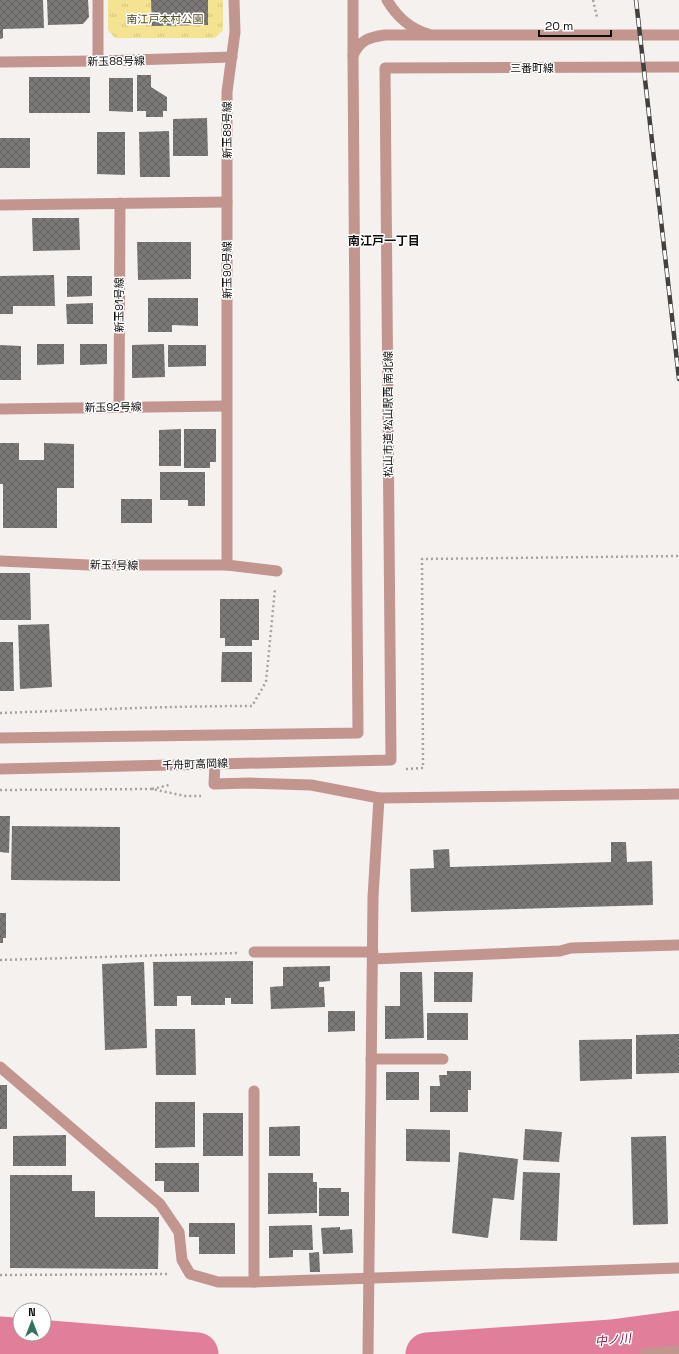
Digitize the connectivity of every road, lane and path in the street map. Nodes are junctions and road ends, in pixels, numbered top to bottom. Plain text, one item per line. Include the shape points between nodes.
1 (98, 0) edge
2 (234, 0) edge
3 (353, 0) edge
4 (387, 0) edge
5 (593, 0) edge
6 (597, 17) dead end
7 (431, 35) junction
8 (679, 35) edge
9 (354, 56) junction
10 (232, 57) junction
11 (98, 61) junction
12 (0, 62) edge
13 (385, 68) joint
14 (679, 68) edge
15 (227, 202) junction
16 (120, 203) junction
17 (0, 204) edge
18 (226, 406) junction
19 (119, 407) junction
20 (0, 409) edge
21 (679, 556) edge
22 (0, 561) edge
23 (227, 565) junction
24 (277, 571) joint
25 (0, 712) edge
26 (0, 738) edge
27 (391, 760) joint
28 (215, 763) junction
29 (0, 769) edge
30 (399, 769) dead end
31 (173, 783) dead end
32 (152, 789) junction
33 (0, 790) edge
34 (679, 794) edge
35 (208, 796) dead end
36 (379, 798) junction
37 (679, 945) edge
38 (254, 952) joint
39 (372, 956) junction
40 (0, 960) edge
41 (371, 1059) junction
42 (443, 1059) dead end
43 (0, 1067) edge
44 (254, 1091) dead end
45 (679, 1268) edge
46 (190, 1274) junction
47 (0, 1275) edge
48 (368, 1277) junction
49 (254, 1282) junction
50 (368, 1350) edge
51 (679, 1351) edge
52 (645, 1354) edge

1 - 11 street
2 - 10 street, 新玉89号線 via 235,32
3 - 9 street
4 - 7 street via 402,20 414,30
5 - 6 path
7 - 8 street
7 - 9 street via 385,35 366,38 358,46
9 - 26 street via 358,733
10 - 11 street, 新玉88号線
10 - 15 street, 新玉89号線 via 227,92
11 - 12 street, 新玉88号線
13 - 14 street, 三番町線
13 - 27 street, 松山市道 松山駅西 南北線
15 - 16 street
15 - 18 street, 新玉90号線
16 - 17 street
16 - 19 street, 新玉91号線
18 - 19 street, 新玉92号線
18 - 23 street, 新玉90号線
19 - 20 street, 新玉92号線
21 - 30 path via 422,559 423,768
22 - 23 street, 新玉1号線 via 89,565
23 - 24 street, 新玉1号線
24 - 25 path via 266,682 252,706
27 - 28 street, 千舟町高岡線
28 - 29 street, 千舟町高岡線
28 - 36 street via 214,784 311,785
31 - 32 path
32 - 33 path
32 - 35 path via 185,796
34 - 36 street
36 - 39 street
37 - 39 street
38 - 39 street
38 - 40 path
39 - 41 street
41 - 42 street
41 - 48 street
43 - 46 street via 160,1204 180,1232 182,1260
44 - 49 street
45 - 48 street
46 - 47 path
46 - 49 street via 218,1282
48 - 49 street
48 - 50 street
51 - 52 street

